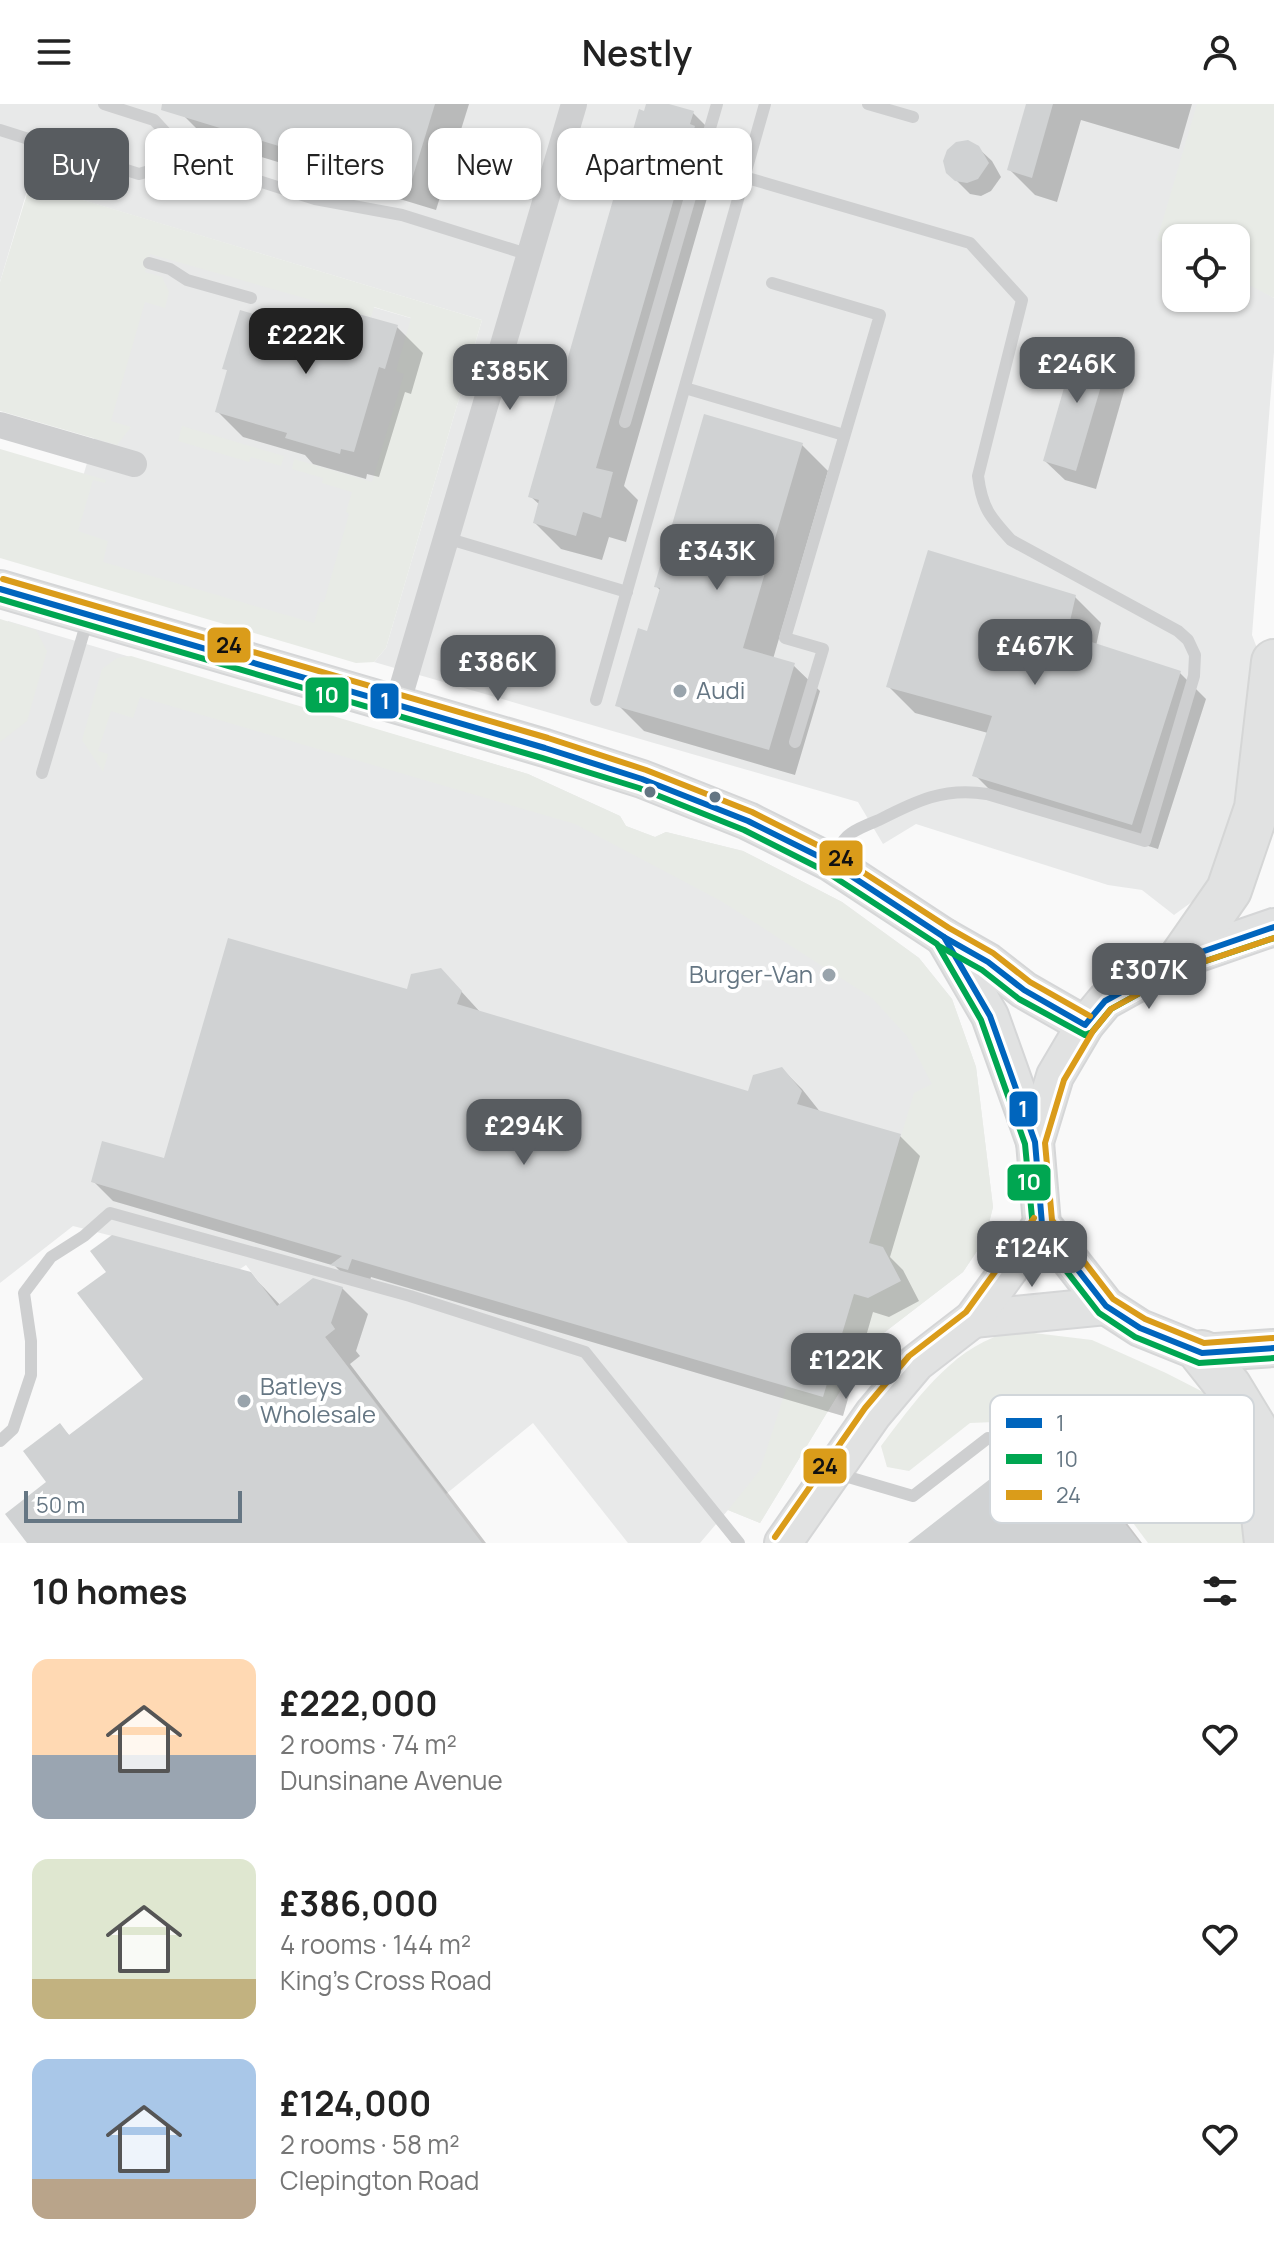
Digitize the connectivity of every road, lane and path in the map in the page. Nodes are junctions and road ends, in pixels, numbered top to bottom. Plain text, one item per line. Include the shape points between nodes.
1 (104, 104) edge
2 (574, 104) edge
3 (717, 104) edge
4 (765, 104) edge
5 (868, 104) edge
6 (131, 108) edge
7 (913, 117) dead end
8 (161, 128) edge
9 (0, 130) edge
10 (752, 149) edge
11 (145, 172) edge
12 (752, 179) edge
13 (262, 182) edge
14 (738, 200) edge
15 (530, 255) junction
16 (149, 263) dead end
17 (772, 283) dead end
18 (251, 298) dead end
19 (685, 388) junction
20 (625, 422) dead end
21 (0, 425) edge
22 (844, 435) junction
23 (134, 464) dead end
24 (446, 538) junction
25 (0, 589) edge
26 (627, 592) junction
27 (89, 615) junction
28 (1274, 662) edge
29 (596, 700) dead end
30 (397, 705) junction
31 (795, 742) dead end
32 (42, 773) dead end
33 (830, 862) junction
34 (1274, 927) edge
35 (944, 937) junction
36 (1181, 959) junction
37 (1085, 1025) junction
38 (1035, 1142) junction
39 (1042, 1224) junction
40 (1106, 1306) junction
41 (973, 1319) junction
42 (1274, 1348) edge
43 (1202, 1353) junction
44 (1234, 1395) edge
45 (1254, 1428) edge
46 (990, 1439) edge
47 (0, 1441) edge
48 (832, 1472) junction
49 (739, 1543) edge
50 (783, 1543) edge
51 (1267, 1543) edge

1 - 6 lane
2 - 15 street
3 - 20 lane
4 - 10 lane
5 - 7 lane
6 - 8 lane
9 - 11 lane
12 - 33 lane via 970,243 1022,300 978,476 981,500 1011,540 1178,631 1195,655 1184,715 1145,841 987,794 949,792 907,805 848,835
13 - 15 lane via 315,199 402,215
14 - 19 lane
15 - 24 street
16 - 18 lane
17 - 22 lane via 880,315
19 - 22 lane
19 - 26 lane
21 - 23 street
22 - 31 lane via 785,638 823,649
24 - 26 lane
24 - 30 street
25 - 27 street
26 - 29 lane
27 - 30 street
27 - 32 lane
28 - 36 highway via 1257,808 1229,890
30 - 33 street via 642,779 748,821
33 - 35 street
34 - 36 street
35 - 37 street
35 - 38 street via 990,1016
36 - 37 street via 1105,1001
37 - 38 street via 1055,1076
38 - 39 street
39 - 40 street
39 - 41 street
40 - 41 street
40 - 43 street via 1140,1328
41 - 48 street via 916,1363
42 - 43 street
43 - 44 highway
45 - 51 highway
46 - 48 lane via 913,1496
47 - 49 lane via 13,1429 31,1375 24,1293 51,1257 110,1213 410,1296 585,1352
48 - 50 street

